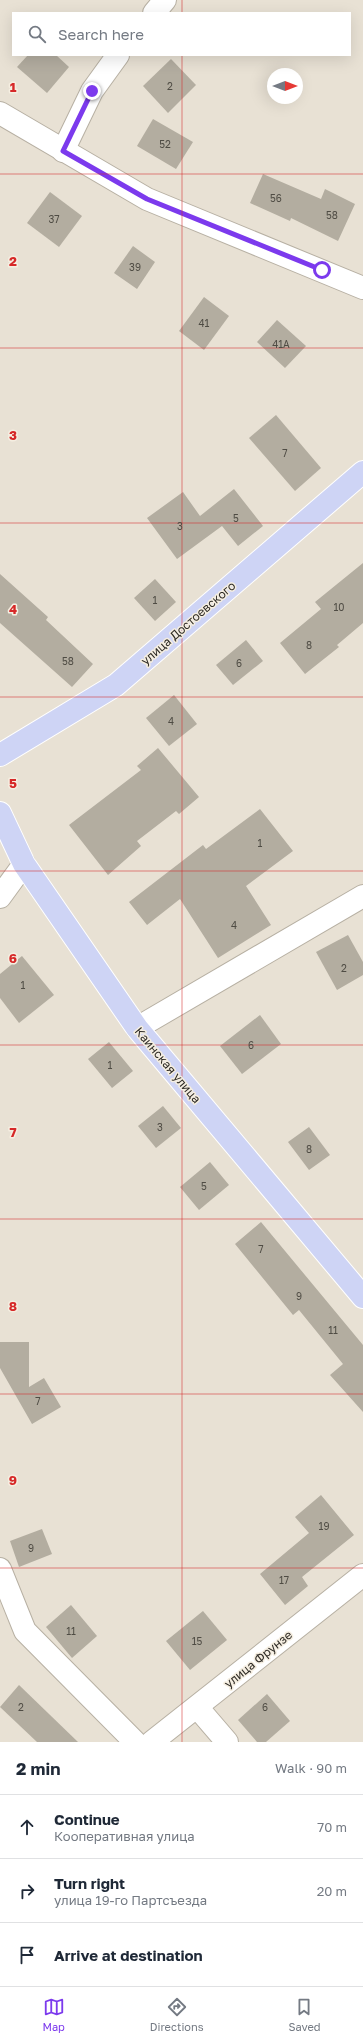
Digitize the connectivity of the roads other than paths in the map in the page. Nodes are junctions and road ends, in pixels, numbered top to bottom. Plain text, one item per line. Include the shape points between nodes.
1 (166, 0) edge
2 (155, 12) edge
3 (117, 56) edge
4 (0, 113) edge
5 (63, 151) junction
6 (363, 288) edge
7 (363, 472) edge
8 (0, 755) edge
9 (0, 813) edge
10 (24, 864) junction
11 (363, 896) edge
12 (0, 898) edge
13 (137, 1028) junction
14 (363, 1297) edge
15 (0, 1569) edge
16 (363, 1575) edge
17 (197, 1707) junction
18 (135, 1742) edge
19 (152, 1742) edge
20 (227, 1742) edge

1 - 2 street
3 - 5 street via 92,91
4 - 5 street
5 - 6 street via 147,199
7 - 8 main road, улица Достоевского via 116,685
9 - 10 main road, Каинская улица
10 - 12 street
10 - 13 main road, Каинская улица
11 - 13 street
13 - 14 main road, Каинская улица
15 - 18 street via 25,1631
16 - 17 street, улица Фрунзе
17 - 19 street, улица Фрунзе
17 - 20 street

